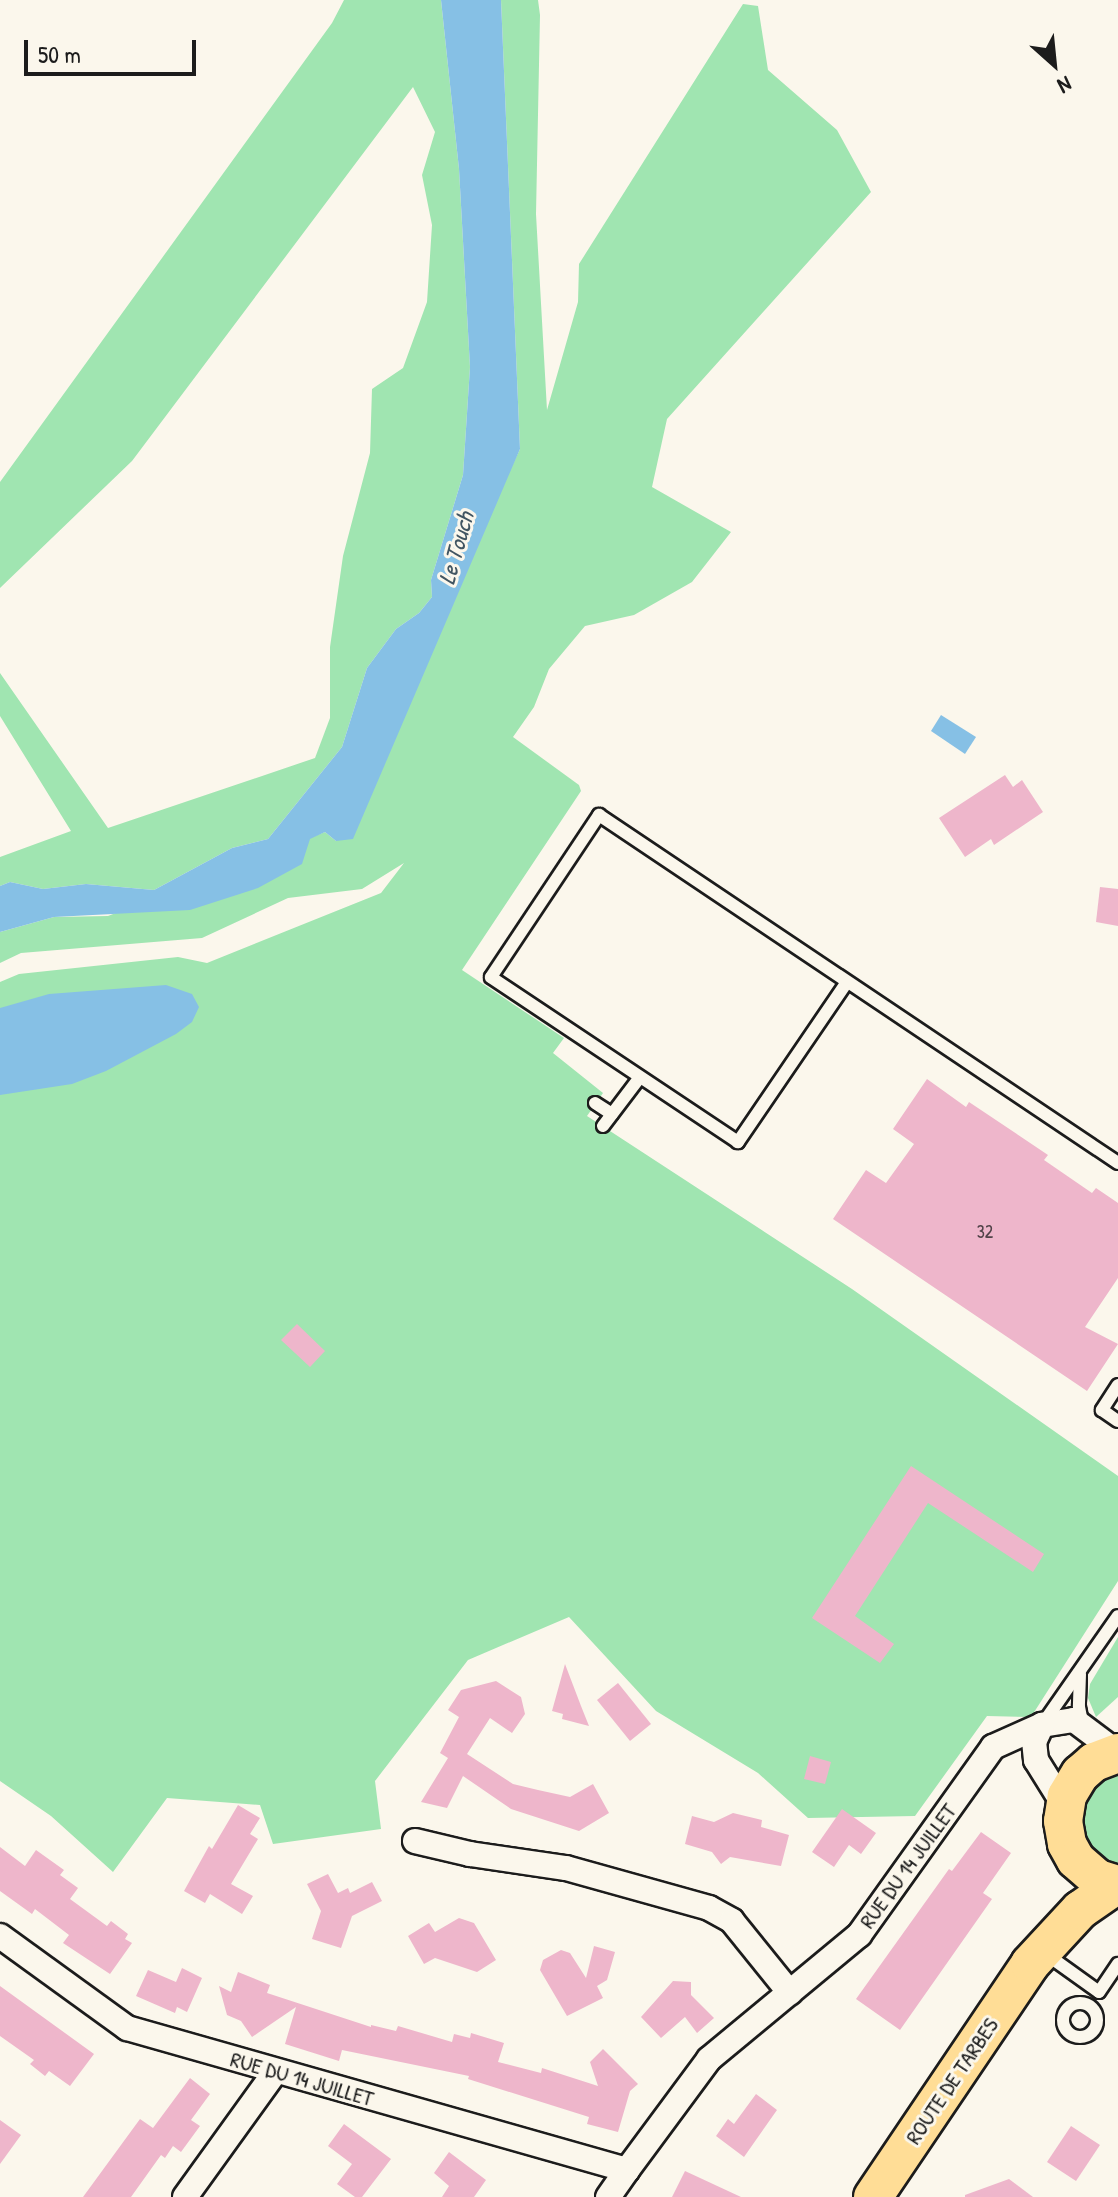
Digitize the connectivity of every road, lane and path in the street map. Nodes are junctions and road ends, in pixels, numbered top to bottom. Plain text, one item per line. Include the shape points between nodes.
1 (847, 982) junction
2 (640, 1077) junction
3 (595, 1103) dead end
4 (612, 1114) junction
5 (603, 1126) dead end
6 (1118, 1163) edge
7 (1118, 1385) edge
8 (1118, 1421) edge
9 (1118, 1616) edge
10 (1080, 1674) junction
11 (1042, 1725) junction
12 (1083, 1725) junction
13 (1118, 1753) edge
14 (1036, 1760) junction
15 (983, 1761) junction
16 (1064, 1805) junction
17 (415, 1841) dead end
18 (1071, 1852) junction
19 (1117, 1885) edge
20 (0, 1936) edge
21 (1037, 1958) junction
22 (1118, 1965) edge
23 (1099, 1992) junction
24 (790, 1993) junction
25 (1089, 2006) dead end
26 (275, 2072) junction
27 (627, 2170) junction
28 (185, 2197) edge
29 (608, 2197) edge
30 (873, 2197) edge

1 - 2 lane via 738,1142
1 - 2 lane via 599,815 491,977
1 - 6 lane
2 - 4 lane
3 - 4 lane
4 - 5 lane
7 - 8 lane via 1102,1410
9 - 10 lane
10 - 11 lane
10 - 12 lane
11 - 12 street, RUE DU 14 JUILLET via 1064,1719
11 - 14 street via 1034,1742
11 - 15 street, RUE DU 14 JUILLET via 1003,1740
12 - 13 street
13 - 16 main road via 1080,1774
14 - 15 street via 1012,1750
14 - 16 street
15 - 24 street, RUE DU 14 JUILLET via 859,1935
16 - 18 main road via 1063,1829
17 - 24 street via 566,1868 709,1908 732,1921
18 - 19 main road via 1090,1873
18 - 21 main road, ROUTE DE TARBES via 1060,1894 1035,1944
19 - 21 main road, ROUTE DE TARBES via 1080,1910
20 - 26 street, RUE DU 14 JUILLET via 127,2028
21 - 23 lane
21 - 30 main road, ROUTE DE TARBES
22 - 23 lane
23 - 25 lane
24 - 27 street, RUE DU 14 JUILLET via 709,2059
26 - 27 street, RUE DU 14 JUILLET
26 - 28 street
27 - 29 street, RUE DU 14 JUILLET

